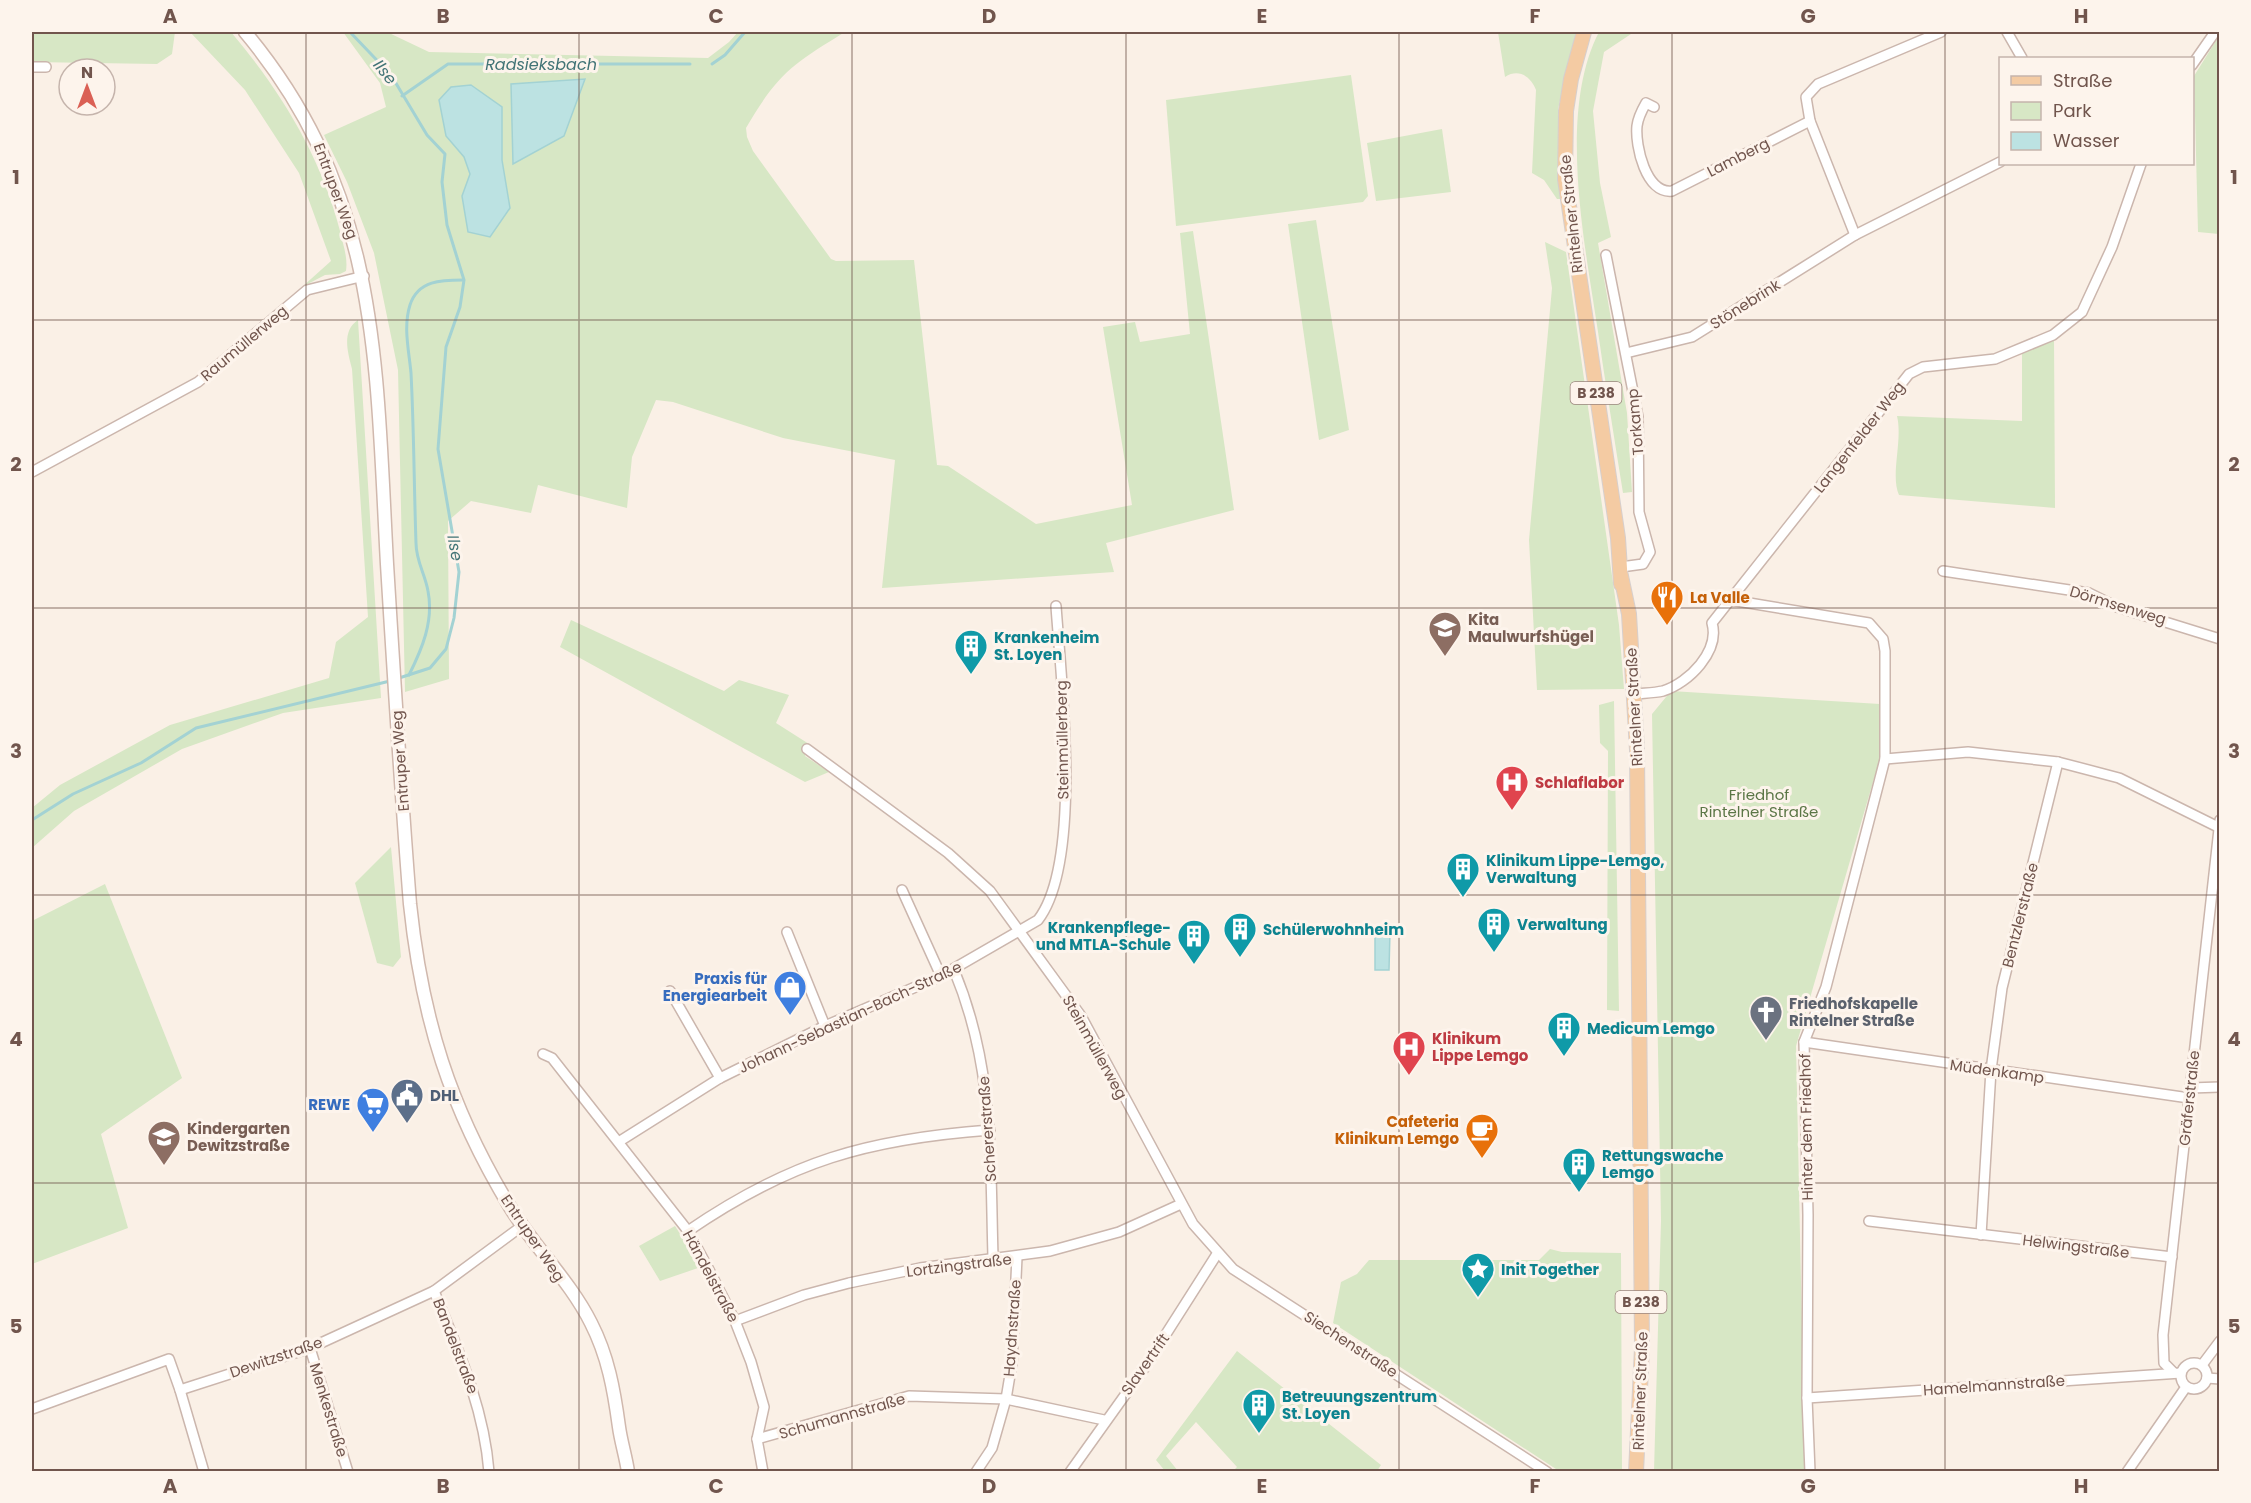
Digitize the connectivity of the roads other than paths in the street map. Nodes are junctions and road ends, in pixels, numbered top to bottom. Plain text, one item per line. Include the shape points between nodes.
1 (245, 32) edge
2 (1584, 32) edge
3 (1941, 32) edge
4 (2007, 32) edge
5 (2216, 32) edge
6 (2021, 57) edge
7 (2194, 64) edge
8 (32, 67) edge
9 (46, 67) dead end
10 (1654, 106) dead end
11 (1810, 121) junction
12 (1999, 163) edge
13 (2140, 165) edge
14 (1855, 235) junction
15 (1606, 255) dead end
16 (364, 276) junction
17 (1626, 353) junction
18 (32, 472) edge
19 (1943, 571) dead end
20 (1621, 572) junction
21 (1731, 600) junction
22 (1056, 606) dead end
23 (2220, 639) edge
24 (1635, 693) junction
25 (807, 749) dead end
26 (1885, 759) junction
27 (2058, 762) junction
28 (2219, 823) edge
29 (902, 890) dead end
30 (1020, 931) junction
31 (787, 932) dead end
32 (954, 970) junction
33 (941, 976) junction
34 (670, 991) dead end
35 (825, 1026) junction
36 (1804, 1042) junction
37 (543, 1054) dead end
38 (1991, 1070) junction
39 (720, 1078) junction
40 (2220, 1087) edge
41 (2190, 1093) junction
42 (990, 1130) junction
43 (620, 1141) junction
44 (1180, 1204) junction
45 (1869, 1221) dead end
46 (522, 1226) junction
47 (688, 1231) junction
48 (1981, 1235) junction
49 (1217, 1254) junction
50 (993, 1257) junction
51 (1017, 1257) junction
52 (2172, 1257) junction
53 (434, 1291) junction
54 (735, 1321) junction
55 (2220, 1341) edge
56 (310, 1348) junction
57 (2202, 1365) junction
58 (2177, 1373) junction
59 (2208, 1378) junction
60 (2220, 1379) edge
61 (2186, 1387) junction
62 (180, 1390) junction
63 (1807, 1398) junction
64 (1006, 1399) junction
65 (32, 1409) edge
66 (1104, 1420) junction
67 (757, 1439) junction
68 (1637, 1470) edge
69 (204, 1472) edge
70 (348, 1472) edge
71 (489, 1472) edge
72 (628, 1472) edge
73 (763, 1472) edge
74 (976, 1472) edge
75 (1070, 1472) edge
76 (1547, 1472) edge
77 (1810, 1472) edge
78 (2127, 1472) edge

1 - 16 main road, Entruper Weg via 304,113 349,217
2 - 20 main road, Rintelner Straße / B 238 via 1566,111 1565,179
3 - 11 street via 1818,84 1806,97
4 - 6 street
5 - 7 street
8 - 9 street
10 - 11 street, Lamberg via 1646,103 1641,112 1638,142 1654,185 1665,191 1672,191
11 - 14 street
12 - 14 street, Stönebrink
13 - 21 street, Langenfelder Weg via 2112,247 2082,312 2053,335 1995,359 1923,367 1909,374
14 - 17 street, Stönebrink via 1692,337
15 - 17 street, Torkamp
16 - 18 street, Raumüllerweg via 307,290 198,382
16 - 46 main road, Entruper Weg via 378,404 410,904 424,1005 460,1113
17 - 20 street, Torkamp via 1638,417 1640,519 1650,552 1643,564
19 - 23 street, Dörmsenweg via 2089,593 2117,607
20 - 24 main road, Rintelner Straße / B 238
21 - 24 street, Langenfelder Weg via 1712,623 1712,644 1691,674 1665,690
21 - 26 street via 1858,621 1878,631 1886,651
22 - 30 street, Steinmüllerberg via 1066,779 1057,876 1047,908 1038,920
24 - 68 main road, Rintelner Straße / B 238 via 1642,1324
25 - 30 street, Steinmüllerweg via 948,853 990,891
26 - 27 street via 1968,752
26 - 36 street, Hinter dem Friedhof via 1826,987
27 - 28 street via 2119,778
27 - 38 street, Bentzlerstraße via 2002,988
28 - 41 street, Gräferstraße
29 - 33 street
30 - 32 street, Johann-Sebastian-Bach-Straße
30 - 44 street, Steinmüllerweg via 1081,1016
31 - 35 street
32 - 33 street, Johann-Sebastian-Bach-Straße
32 - 42 street, Schererstraße via 969,1005 987,1084
33 - 35 street, Johann-Sebastian-Bach-Straße
34 - 39 street
35 - 39 street, Johann-Sebastian-Bach-Straße
36 - 38 street, Müdenkamp
36 - 63 street, Hinter dem Friedhof
37 - 43 street, Händelstraße via 552,1058
38 - 41 street, Müdenkamp
38 - 48 street
39 - 43 street, Johann-Sebastian-Bach-Straße
40 - 41 street, Müdenkamp
41 - 52 street, Gräferstraße
42 - 47 street via 923,1135 846,1151 750,1191
42 - 50 street, Schererstraße
43 - 47 street, Händelstraße
44 - 49 street, Steinmüllerweg
44 - 51 street, Lortzingstraße via 1119,1232
45 - 48 street, Helwingstraße
46 - 53 street, Dewitzstraße
46 - 72 main road, Entruper Weg via 590,1321 604,1352
47 - 54 street, Händelstraße
48 - 52 street, Helwingstraße
49 - 66 street, Slavertrift via 1145,1367
49 - 76 street, Siechenstraße via 1233,1269
50 - 51 street, Lortzingstraße
50 - 54 street, Lortzingstraße via 849,1283
51 - 64 street, Haydnstraße via 1012,1363
52 - 58 street, Gräferstraße via 2163,1335 2164,1362
53 - 56 street, Dewitzstraße
53 - 71 street, Bandelstraße via 475,1392
54 - 67 street, Händelstraße via 752,1362 764,1407
55 - 57 street
56 - 62 street, Dewitzstraße
56 - 70 street, Menkestraße
57 - 58 street via 2189,1364
57 - 59 street
58 - 61 street
58 - 63 street, Hamelmannstraße
59 - 60 street
59 - 61 street via 2202,1388
61 - 78 street
62 - 65 street via 169,1359
62 - 69 street
63 - 77 street, Hinter dem Friedhof
64 - 66 street, Schumannstraße
64 - 67 street, Schumannstraße via 909,1396
64 - 74 street, Haydnstraße via 992,1448
66 - 75 street, Slavertrift
67 - 73 street, Händelstraße

